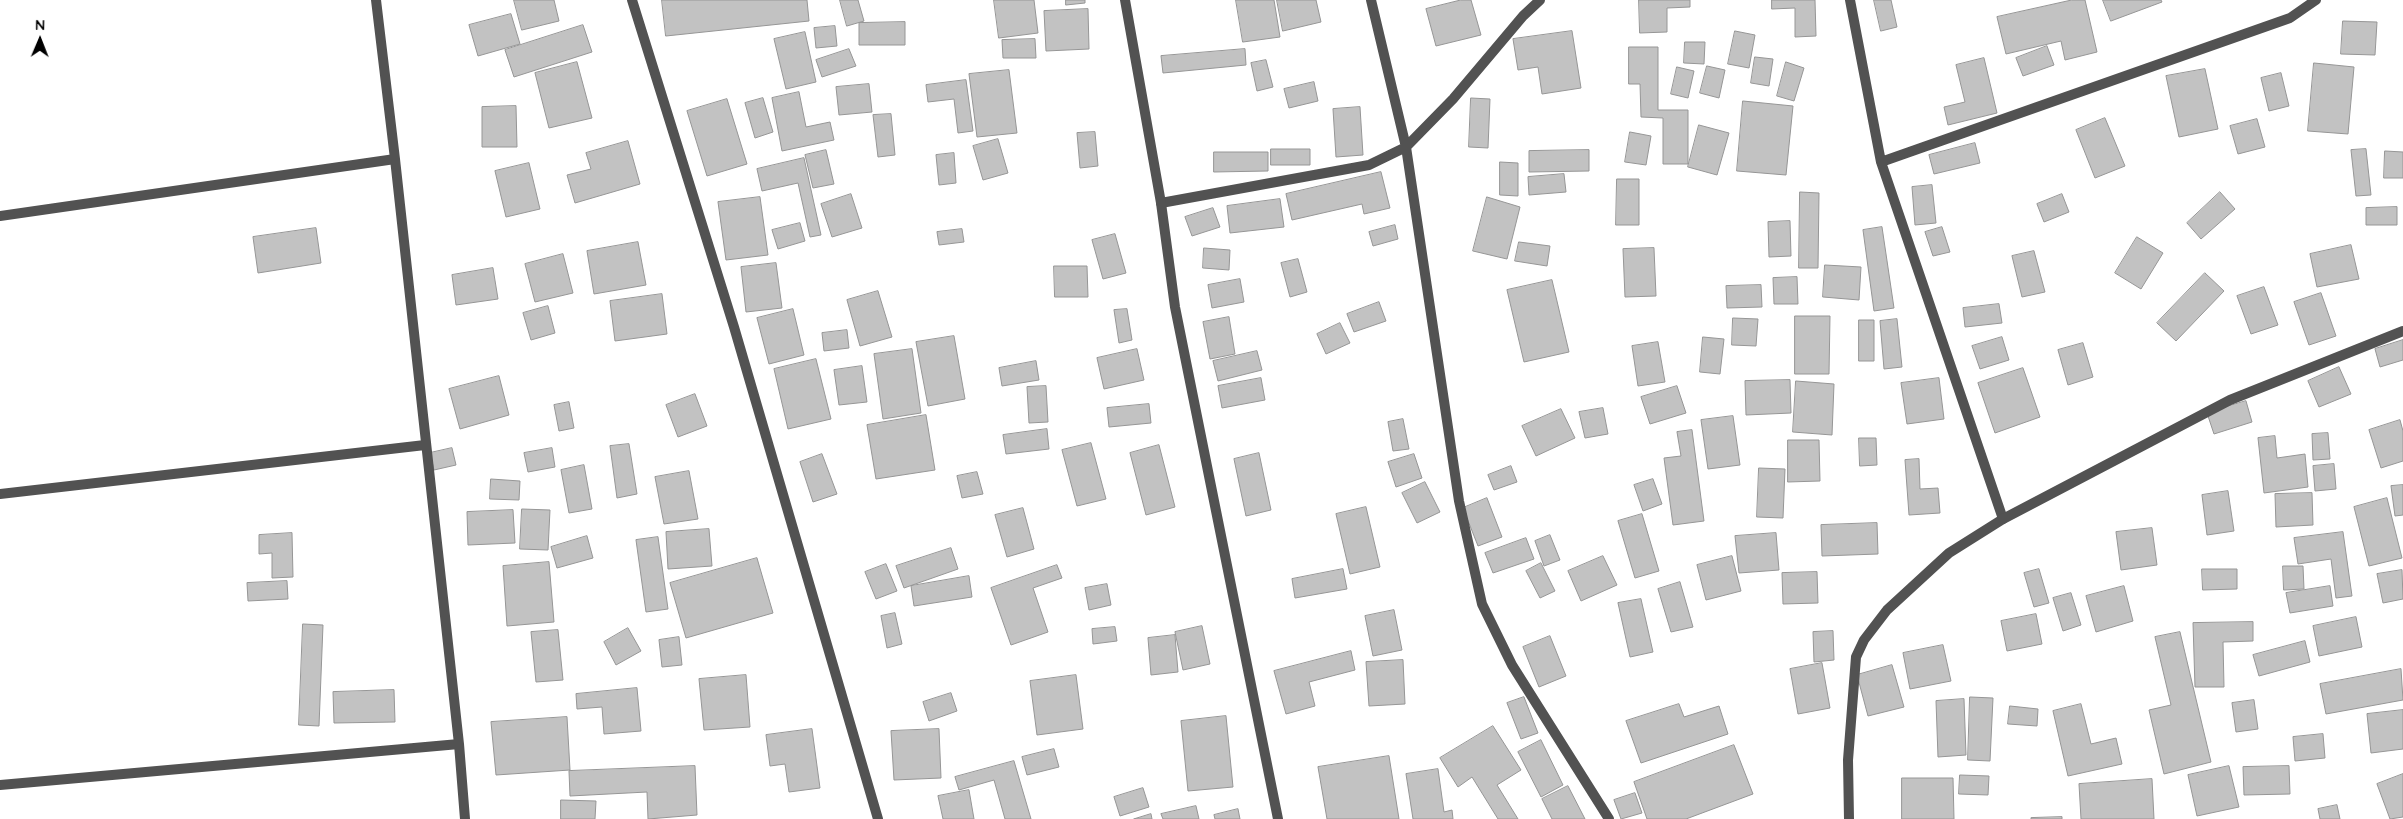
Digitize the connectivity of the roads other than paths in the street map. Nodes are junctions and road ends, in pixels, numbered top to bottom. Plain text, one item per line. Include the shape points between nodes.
1 (376, 0) edge
2 (632, 0) edge
3 (1125, 0) edge
4 (1370, 0) edge
5 (1540, 0) edge
6 (1850, 0) edge
7 (2316, 0) edge
8 (1406, 147) junction
9 (396, 159) junction
10 (1881, 162) junction
11 (1161, 203) junction
12 (0, 216) edge
13 (2403, 332) edge
14 (425, 445) junction
15 (0, 494) edge
16 (2003, 519) junction
17 (459, 744) junction
18 (0, 785) edge
19 (465, 819) edge
20 (878, 819) edge
21 (1278, 819) edge
22 (1609, 819) edge
23 (1849, 819) edge

1 - 9 street
2 - 20 street via 734,327
3 - 11 street
4 - 8 street
5 - 8 street
6 - 10 street
7 - 10 street via 2290,18
8 - 11 street via 1369,165
8 - 22 street via 1459,501 1482,604 1512,666
9 - 12 street
9 - 14 street
10 - 16 street
11 - 21 street via 1175,307
13 - 16 street via 2230,400
14 - 15 street
14 - 17 street
16 - 23 street via 1950,553 1887,610 1864,640 1856,657 1848,760
17 - 18 street
17 - 19 street

